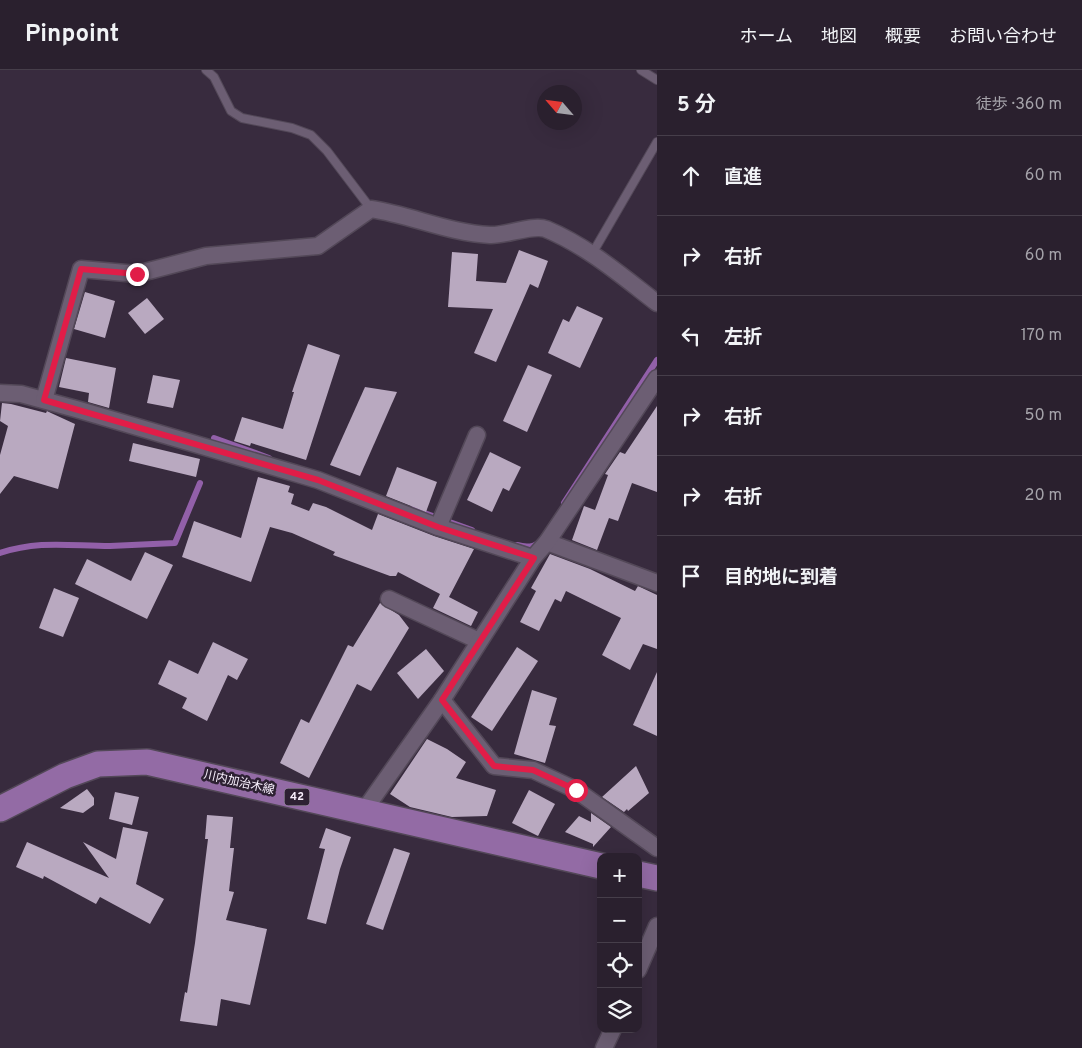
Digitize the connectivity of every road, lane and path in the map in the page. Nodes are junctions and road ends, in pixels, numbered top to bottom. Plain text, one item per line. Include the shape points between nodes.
1 (206, 70) edge
2 (641, 70) edge
3 (657, 80) edge
4 (657, 142) edge
5 (371, 208) junction
6 (592, 254) junction
7 (657, 303) edge
8 (657, 378) edge
9 (0, 393) edge
10 (44, 400) junction
11 (477, 435) dead end
12 (438, 526) junction
13 (547, 542) junction
14 (534, 558) junction
15 (657, 583) edge
16 (389, 600) dead end
17 (478, 641) junction
18 (442, 700) junction
19 (0, 809) edge
20 (363, 812) junction
21 (657, 848) edge
22 (597, 865) edge
23 (642, 875) edge
24 (657, 878) edge
25 (657, 926) edge
26 (642, 961) edge
27 (611, 1033) edge
28 (604, 1048) edge

1 - 5 lane via 214,77 231,111 242,118 311,135
2 - 3 lane
4 - 6 lane
5 - 6 street via 492,236 544,228
5 - 10 street via 318,246 206,256 137,274 81,269
6 - 7 street
8 - 13 street
9 - 10 street
10 - 12 street via 318,480
11 - 12 street
12 - 14 street
13 - 14 street
13 - 15 street
14 - 17 street
16 - 17 street
17 - 18 street
18 - 20 street
18 - 21 street via 494,766 533,770 576,790
19 - 20 main road, 川内加治木線 / 42 via 65,776 98,764 146,762
20 - 22 main road, 川内加治木線 / 42
23 - 24 main road
25 - 26 street
27 - 28 street

